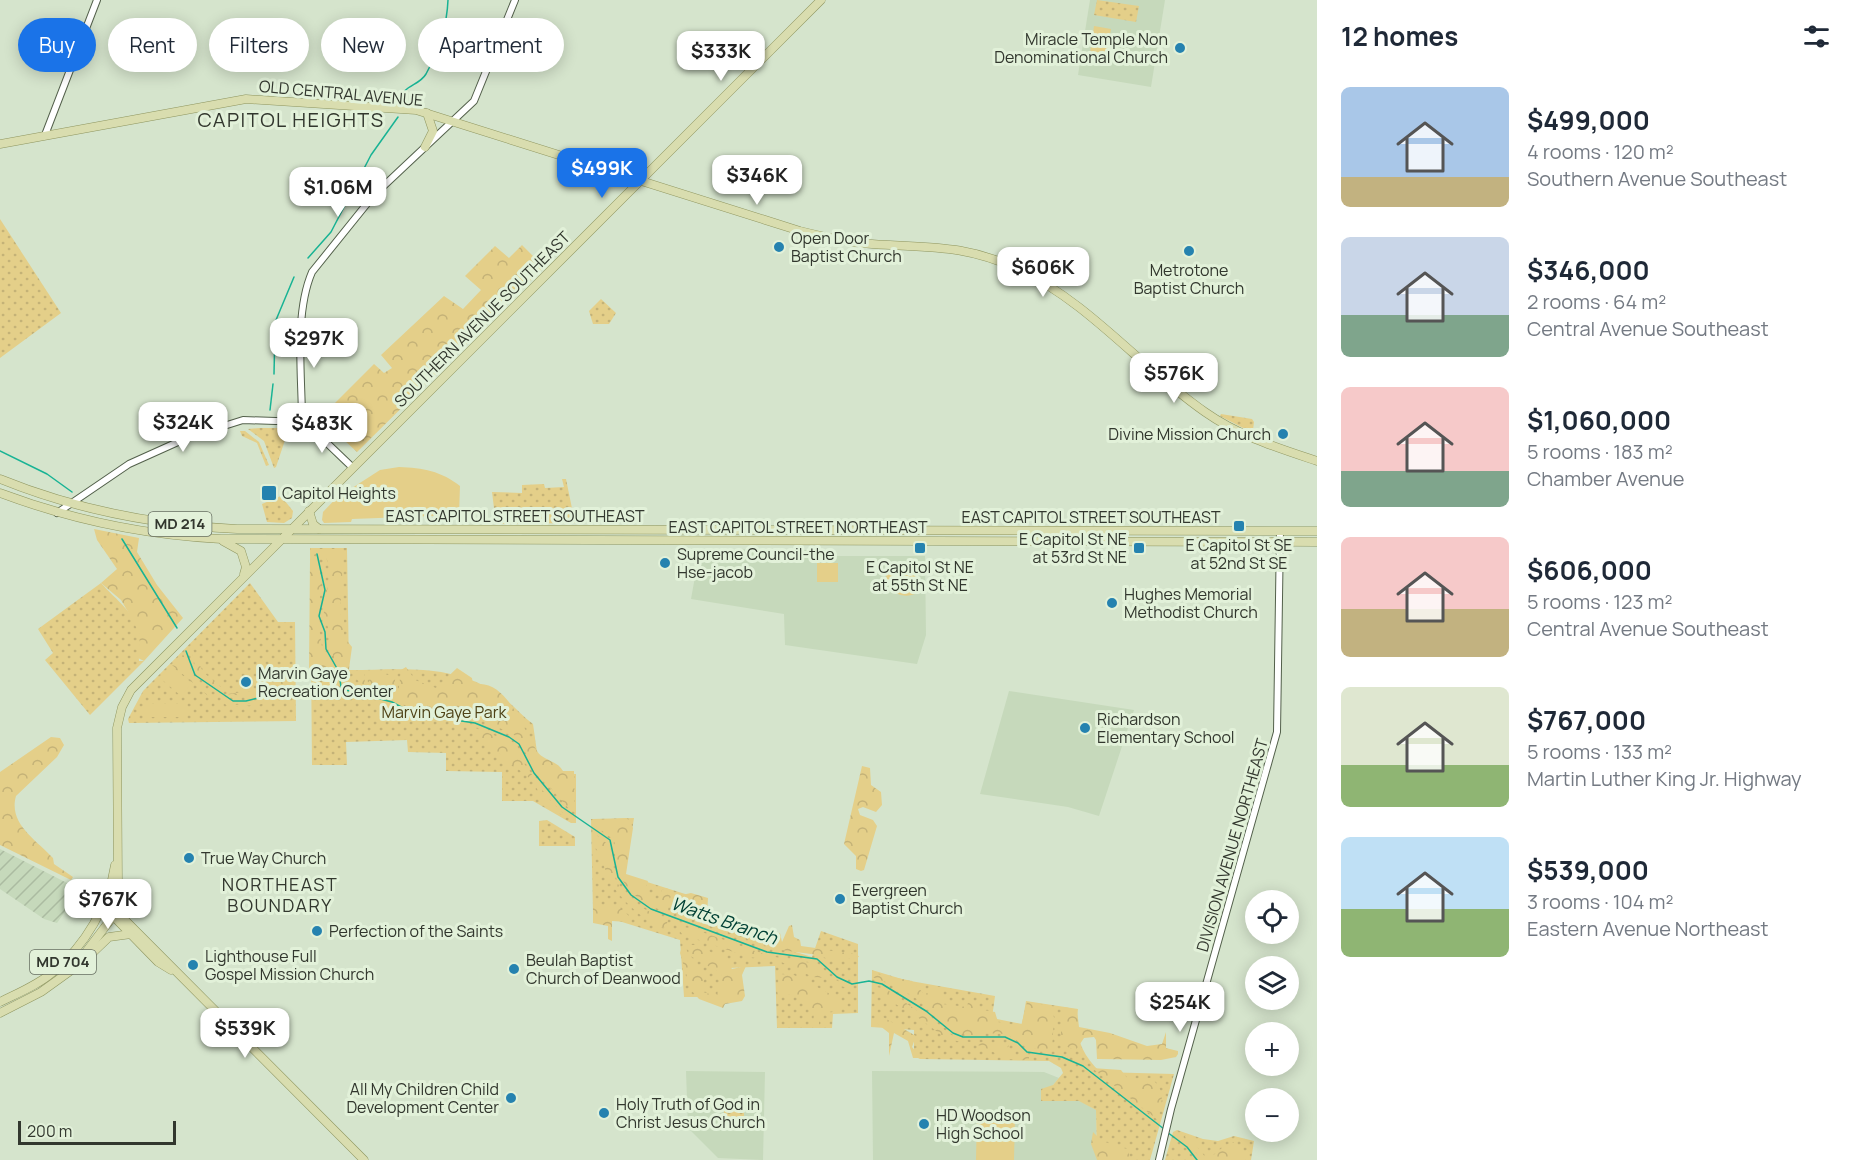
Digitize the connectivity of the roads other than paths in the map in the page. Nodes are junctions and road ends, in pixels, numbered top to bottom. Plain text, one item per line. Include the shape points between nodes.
1 (97, 0) edge
2 (515, 0) edge
3 (821, 0) edge
4 (427, 113) junction
5 (453, 121) junction
6 (45, 135) junction
7 (0, 144) edge
8 (425, 147) junction
9 (638, 182) junction
10 (302, 421) junction
11 (1317, 461) edge
12 (352, 467) junction
13 (0, 479) edge
14 (0, 493) edge
15 (72, 504) junction
16 (309, 511) junction
17 (57, 513) junction
18 (290, 529) junction
19 (319, 529) junction
20 (1280, 531) junction
21 (1317, 531) edge
22 (219, 539) junction
23 (280, 539) junction
24 (1280, 541) junction
25 (1317, 542) edge
26 (244, 575) junction
27 (117, 847) junction
28 (106, 901) junction
29 (115, 909) junction
30 (131, 934) junction
31 (140, 935) junction
32 (73, 969) junction
33 (176, 971) junction
34 (0, 1002) edge
35 (0, 1013) edge
36 (364, 1160) edge
37 (1160, 1160) edge

1 - 6 street
2 - 5 street via 474,101
3 - 9 main road, SOUTHERN AVENUE SOUTHEAST
4 - 5 main road, OLD CENTRAL AVENUE
4 - 6 main road, OLD CENTRAL AVENUE via 246,99
4 - 8 main road via 433,130
5 - 8 street
5 - 9 main road, OLD CENTRAL AVENUE
6 - 7 main road, OLD CENTRAL AVENUE
8 - 10 street via 365,205 312,272 302,316
9 - 11 main road, OLD CENTRAL AVENUE via 800,231 859,243 953,248 1001,262 1039,280 1079,307 1214,418 1247,436
9 - 12 main road, SOUTHERN AVENUE SOUTHEAST
10 - 12 street
10 - 15 street via 243,420 189,437 129,465
12 - 16 main road, SOUTHERN AVENUE SOUTHEAST
13 - 15 main road, MD 214
14 - 17 main road, MD 214
15 - 17 street
15 - 18 main road, MD 214 via 163,522
16 - 18 main road, SOUTHERN AVENUE SOUTHEAST
16 - 19 main road
17 - 22 main road, MD 214 via 147,533
18 - 19 main road, EAST CAPITOL STREET SOUTHEAST
18 - 23 main road, SOUTHERN AVENUE SOUTHEAST
19 - 20 main road, EAST CAPITOL STREET SOUTHEAST
20 - 21 main road, EAST CAPITOL STREET SOUTHEAST
20 - 24 street, DIVISION AVENUE NORTHEAST
22 - 23 main road, MD 214
22 - 26 main road via 241,551
23 - 24 main road, EAST CAPITOL STREET NORTHEAST
23 - 26 main road, SOUTHERN AVENUE SOUTHEAST
24 - 25 main road, EAST CAPITOL STREET NORTHEAST
24 - 37 street, DIVISION AVENUE NORTHEAST via 1277,733
26 - 27 main road, SOUTHERN AVENUE SOUTHEAST via 125,699 118,722
27 - 28 main road
27 - 29 main road
28 - 29 main road
28 - 34 main road, MD 704 via 91,927 58,967
29 - 30 main road via 117,920
29 - 31 main road
29 - 32 main road, MD 704
30 - 31 main road
30 - 32 main road via 109,937
30 - 33 main road via 165,968
31 - 33 main road
32 - 35 main road, MD 704 via 41,992
33 - 36 main road

